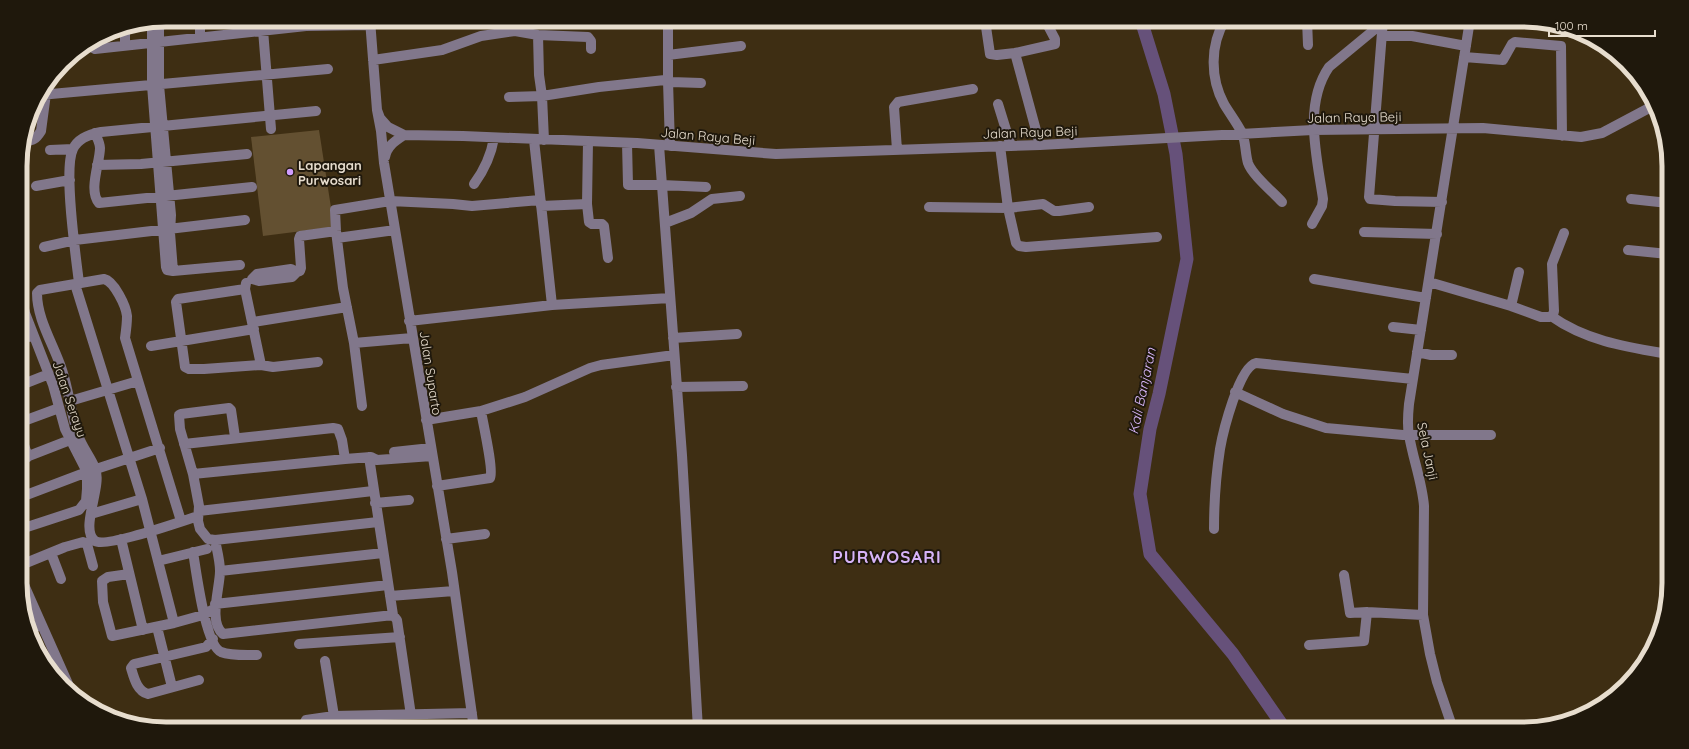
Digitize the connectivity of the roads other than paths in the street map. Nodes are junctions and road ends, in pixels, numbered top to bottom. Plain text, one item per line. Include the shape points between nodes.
1 (158, 27) edge
2 (200, 27) edge
3 (280, 27) edge
4 (370, 27) edge
5 (668, 27) edge
6 (986, 27) edge
7 (1049, 27) edge
8 (1222, 27) edge
9 (1307, 27) edge
10 (1380, 27) edge
11 (1383, 27) edge
12 (1388, 27) edge
13 (1469, 27) edge
14 (153, 28) edge
15 (263, 30) junction
16 (125, 34) edge
17 (538, 35) junction
18 (200, 37) junction
19 (155, 42) junction
20 (125, 45) junction
21 (1308, 45) dead end
22 (741, 46) dead end
23 (1466, 46) junction
24 (93, 48) edge
25 (591, 50) dead end
26 (1015, 53) junction
27 (668, 55) junction
28 (1464, 57) junction
29 (373, 60) junction
30 (328, 69) dead end
31 (267, 74) junction
32 (668, 81) junction
33 (702, 83) dead end
34 (155, 85) junction
35 (973, 89) dead end
36 (48, 92) edge
37 (542, 96) junction
38 (509, 97) dead end
39 (43, 102) edge
40 (998, 104) dead end
41 (1649, 108) edge
42 (377, 110) junction
43 (316, 111) dead end
44 (270, 115) junction
45 (158, 126) junction
46 (271, 129) dead end
47 (1373, 129) junction
48 (1452, 129) junction
49 (1314, 130) junction
50 (95, 133) junction
51 (1243, 134) junction
52 (404, 135) junction
53 (1562, 136) junction
54 (494, 138) junction
55 (539, 140) junction
56 (30, 141) edge
57 (588, 142) junction
58 (627, 143) junction
59 (659, 145) junction
60 (1040, 145) junction
61 (670, 146) junction
62 (1000, 146) junction
63 (1011, 146) junction
64 (73, 149) junction
65 (50, 150) dead end
66 (897, 150) junction
67 (247, 154) dead end
68 (162, 162) junction
69 (384, 163) junction
70 (96, 166) junction
71 (70, 180) junction
72 (474, 184) dead end
73 (662, 184) junction
74 (36, 186) dead end
75 (252, 187) dead end
76 (706, 187) dead end
77 (740, 196) dead end
78 (165, 197) junction
79 (1631, 199) dead end
80 (390, 201) junction
81 (1282, 202) dead end
82 (1442, 202) junction
83 (1662, 202) edge
84 (541, 203) junction
85 (587, 204) junction
86 (930, 207) dead end
87 (1089, 207) dead end
88 (1008, 208) junction
89 (245, 220) dead end
90 (665, 223) junction
91 (1312, 224) dead end
92 (167, 229) junction
93 (395, 230) junction
94 (1364, 232) dead end
95 (1564, 233) dead end
96 (1437, 234) junction
97 (336, 235) junction
98 (1157, 238) dead end
99 (75, 240) junction
100 (44, 247) dead end
101 (1628, 250) dead end
102 (1662, 253) edge
103 (608, 258) dead end
104 (240, 265) dead end
105 (1519, 272) dead end
106 (1314, 278) dead end
107 (1429, 282) junction
108 (77, 284) junction
109 (245, 289) junction
110 (670, 298) junction
111 (1426, 298) junction
112 (552, 305) junction
113 (1511, 306) junction
114 (347, 307) junction
115 (1551, 316) junction
116 (27, 318) edge
117 (410, 321) junction
118 (253, 326) junction
119 (1393, 327) dead end
120 (1421, 330) junction
121 (737, 334) dead end
122 (33, 335) junction
123 (27, 338) edge
124 (412, 338) junction
125 (673, 338) junction
126 (181, 341) junction
127 (354, 343) junction
128 (151, 346) dead end
129 (1417, 352) junction
130 (1662, 353) edge
131 (674, 355) junction
132 (1452, 355) dead end
133 (318, 362) dead end
134 (261, 365) junction
135 (49, 374) junction
136 (1413, 379) junction
137 (138, 381) junction
138 (27, 382) edge
139 (743, 386) dead end
140 (676, 387) junction
141 (108, 390) junction
142 (1235, 392) junction
143 (70, 402) junction
144 (362, 406) dead end
145 (59, 408) junction
146 (481, 411) junction
147 (27, 420) edge
148 (426, 420) junction
149 (1409, 434) junction
150 (1491, 435) dead end
151 (235, 438) junction
152 (70, 440) junction
153 (184, 444) junction
154 (160, 448) junction
155 (431, 452) junction
156 (27, 457) edge
157 (370, 457) junction
158 (130, 458) junction
159 (345, 459) junction
160 (91, 470) junction
161 (193, 474) junction
162 (437, 486) junction
163 (373, 491) junction
164 (27, 495) edge
165 (142, 499) junction
166 (409, 500) dead end
167 (375, 503) junction
168 (91, 514) junction
169 (198, 514) junction
170 (181, 521) junction
171 (378, 522) junction
172 (27, 527) edge
173 (1214, 529) dead end
174 (151, 530) junction
175 (485, 534) dead end
176 (121, 539) junction
177 (215, 540) junction
178 (446, 540) junction
179 (207, 549) dead end
180 (193, 552) junction
181 (51, 553) junction
182 (383, 553) junction
183 (158, 561) junction
184 (27, 563) edge
185 (93, 566) dead end
186 (220, 571) junction
187 (129, 574) junction
188 (1344, 575) dead end
189 (61, 579) dead end
190 (388, 585) junction
191 (454, 591) junction
192 (390, 596) junction
193 (28, 600) edge
194 (215, 607) junction
195 (1367, 612) junction
196 (203, 615) junction
197 (393, 615) junction
198 (1424, 615) junction
199 (174, 623) junction
200 (36, 626) edge
201 (157, 627) junction
202 (143, 630) junction
203 (400, 637) junction
204 (213, 639) junction
205 (299, 644) dead end
206 (1309, 645) dead end
207 (257, 655) dead end
208 (164, 658) junction
209 (325, 660) dead end
210 (64, 676) edge
211 (199, 680) dead end
212 (172, 687) junction
213 (472, 713) junction
214 (410, 714) junction
215 (334, 716) junction
216 (305, 722) edge
217 (412, 722) edge
218 (473, 722) edge
219 (698, 722) edge
220 (1451, 722) edge

1 - 19 street
2 - 18 street
3 - 15 street
4 - 29 street, Jalan Suparto
5 - 27 street
6 - 26 street via 990,54
7 - 26 street via 1055,44
8 - 51 street via 1214,46 1215,76 1224,104
9 - 21 street
10 - 49 street via 1337,60 1323,75 1318,88
11 - 47 street
12 - 23 street via 1412,36
13 - 23 street, Sela Janji
14 - 19 street
15 - 18 street
15 - 31 street
16 - 20 street
17 - 25 street via 588,37 591,40
17 - 29 street via 515,31 494,34 442,50
17 - 37 street
18 - 19 street
19 - 20 street
19 - 34 street
20 - 24 street
22 - 27 street
23 - 28 street, Sela Janji
26 - 60 street
27 - 32 street
28 - 48 street, Sela Janji
28 - 53 street via 1504,60 1515,42 1561,46
29 - 42 street, Jalan Suparto
30 - 31 street
31 - 34 street
31 - 44 street
32 - 33 street
32 - 37 street via 599,87
32 - 61 street
34 - 36 street
34 - 45 street
35 - 66 street via 895,104
37 - 38 street
37 - 55 street
39 - 56 street via 41,131 33,141
40 - 63 street
41 - 53 street, Jalan Raya Beji via 1602,133 1581,137
42 - 52 street via 388,127
42 - 69 street, Jalan Suparto
43 - 44 street
44 - 45 street
44 - 46 street
45 - 50 street
45 - 68 street
47 - 48 street, Jalan Raya Beji
47 - 49 street, Jalan Raya Beji
47 - 82 street via 1368,197 1395,201
48 - 53 street, Jalan Raya Beji via 1490,129
48 - 82 street, Sela Janji
49 - 51 street, Jalan Raya Beji
49 - 91 street via 1323,199
50 - 64 street via 84,138
50 - 70 street via 100,149
51 - 60 street, Jalan Raya Beji
51 - 81 street via 1249,166
52 - 54 street, Jalan Raya Beji
52 - 69 street via 389,147
54 - 55 street, Jalan Raya Beji
54 - 72 street via 487,164
55 - 57 street, Jalan Raya Beji
55 - 84 street
57 - 58 street, Jalan Raya Beji
57 - 85 street
58 - 59 street, Jalan Raya Beji
58 - 73 street via 628,185
59 - 61 street, Jalan Raya Beji
59 - 73 street
60 - 63 street, Jalan Raya Beji
61 - 66 street, Jalan Raya Beji via 776,154
62 - 63 street, Jalan Raya Beji
62 - 66 street, Jalan Raya Beji
62 - 88 street
64 - 65 street
64 - 71 street
67 - 68 street
68 - 70 street
68 - 78 street
69 - 80 street, Jalan Suparto
70 - 78 street via 94,178 96,199 99,203
71 - 74 street
71 - 99 street
73 - 76 street
73 - 90 street
75 - 78 street
77 - 90 street via 712,199 691,213
78 - 92 street
79 - 83 street
80 - 84 street via 472,206
80 - 93 street, Jalan Suparto
80 - 97 street via 335,210
82 - 96 street, Sela Janji
84 - 85 street
84 - 112 street
85 - 103 street via 589,222 604,226
86 - 88 street
87 - 88 street via 1059,211 1043,204
88 - 98 street via 1016,243 1019,246
89 - 92 street
90 - 110 street
92 - 99 street
92 - 104 street via 173,270
93 - 97 street
93 - 117 street, Jalan Suparto
94 - 96 street
95 - 115 street via 1552,264 1554,311
96 - 107 street, Sela Janji
97 - 109 street via 300,236 300,271 292,277 259,281 252,279 247,282
97 - 114 street
99 - 100 street
99 - 108 street
101 - 102 street
105 - 113 street
106 - 111 street
107 - 111 street, Sela Janji
107 - 113 street
108 - 137 street via 108,280 123,302 127,316 126,338
108 - 141 street
108 - 143 street via 45,288 37,292 46,332 62,368
109 - 118 street
109 - 126 street via 178,299 176,302
110 - 112 street
110 - 125 street
111 - 120 street, Sela Janji
112 - 117 street
113 - 115 street via 1541,317
114 - 118 street
114 - 127 street
115 - 130 street via 1567,327 1609,343
116 - 122 street, Jalan Serayu
117 - 124 street, Jalan Suparto
118 - 126 street
118 - 134 street
119 - 120 street
120 - 129 street, Sela Janji
121 - 125 street
122 - 123 street
122 - 135 street, Jalan Serayu
124 - 127 street
124 - 148 street, Jalan Suparto
125 - 131 street
126 - 128 street
126 - 134 street via 184,365 187,368
127 - 144 street
129 - 132 street
129 - 136 street, Sela Janji
131 - 140 street
131 - 146 street via 590,368 525,397
133 - 134 street via 273,367
135 - 138 street
135 - 145 street, Jalan Serayu
136 - 142 street via 1256,363 1247,369
136 - 149 street, Sela Janji via 1409,404
137 - 141 street
137 - 154 street
139 - 140 street
140 - 219 street
141 - 143 street
141 - 158 street
142 - 149 street via 1287,416 1326,428
142 - 173 street via 1220,448
143 - 160 street
145 - 147 street
145 - 152 street, Jalan Serayu via 64,429
146 - 148 street
146 - 162 street via 490,478
148 - 155 street, Jalan Suparto
149 - 150 street
149 - 198 street, Sela Janji via 1423,490
151 - 153 street
151 - 153 street via 232,410 220,408 179,415
151 - 159 street via 333,428 338,429 340,434
152 - 156 street
152 - 160 street, Jalan Serayu
153 - 161 street
154 - 158 street
154 - 170 street
155 - 157 street via 377,460
155 - 162 street, Jalan Suparto
157 - 159 street
157 - 163 street
158 - 160 street
158 - 165 street
159 - 161 street
160 - 164 street
160 - 168 street via 96,491
160 - 172 street, Jalan Serayu via 86,501 79,510
161 - 169 street
162 - 178 street, Jalan Suparto
163 - 167 street
163 - 169 street
165 - 168 street
165 - 174 street
166 - 167 street
167 - 171 street
168 - 176 street via 89,526 94,540 100,543
169 - 170 street
169 - 177 street via 200,529 208,539
170 - 174 street
171 - 177 street
171 - 182 street
174 - 176 street
174 - 183 street
175 - 178 street
176 - 187 street
177 - 186 street
178 - 191 street, Jalan Suparto
179 - 180 street
180 - 183 street
180 - 196 street
181 - 184 street
181 - 185 street via 83,542 87,544
181 - 189 street
182 - 186 street
182 - 190 street
183 - 199 street
186 - 194 street
187 - 202 street
187 - 202 street via 108,576 102,581 106,615 112,636
188 - 195 street via 1350,614
190 - 192 street
190 - 194 street
191 - 192 street
191 - 213 street, Jalan Suparto
192 - 197 street
193 - 200 street
194 - 196 street
194 - 197 street via 216,619 221,633 224,634
195 - 198 street
195 - 206 street via 1364,641
196 - 199 street
196 - 204 street
197 - 203 street via 397,620
198 - 220 street, Sela Janji via 1430,654
199 - 201 street
200 - 210 street
201 - 202 street
201 - 208 street
203 - 205 street
203 - 214 street
204 - 207 street via 220,652
204 - 208 street via 206,647
208 - 212 street
208 - 212 street via 134,664 130,668 137,685 145,693
209 - 215 street
211 - 212 street
213 - 214 street
213 - 218 street, Jalan Suparto
214 - 215 street
214 - 217 street
215 - 216 street

